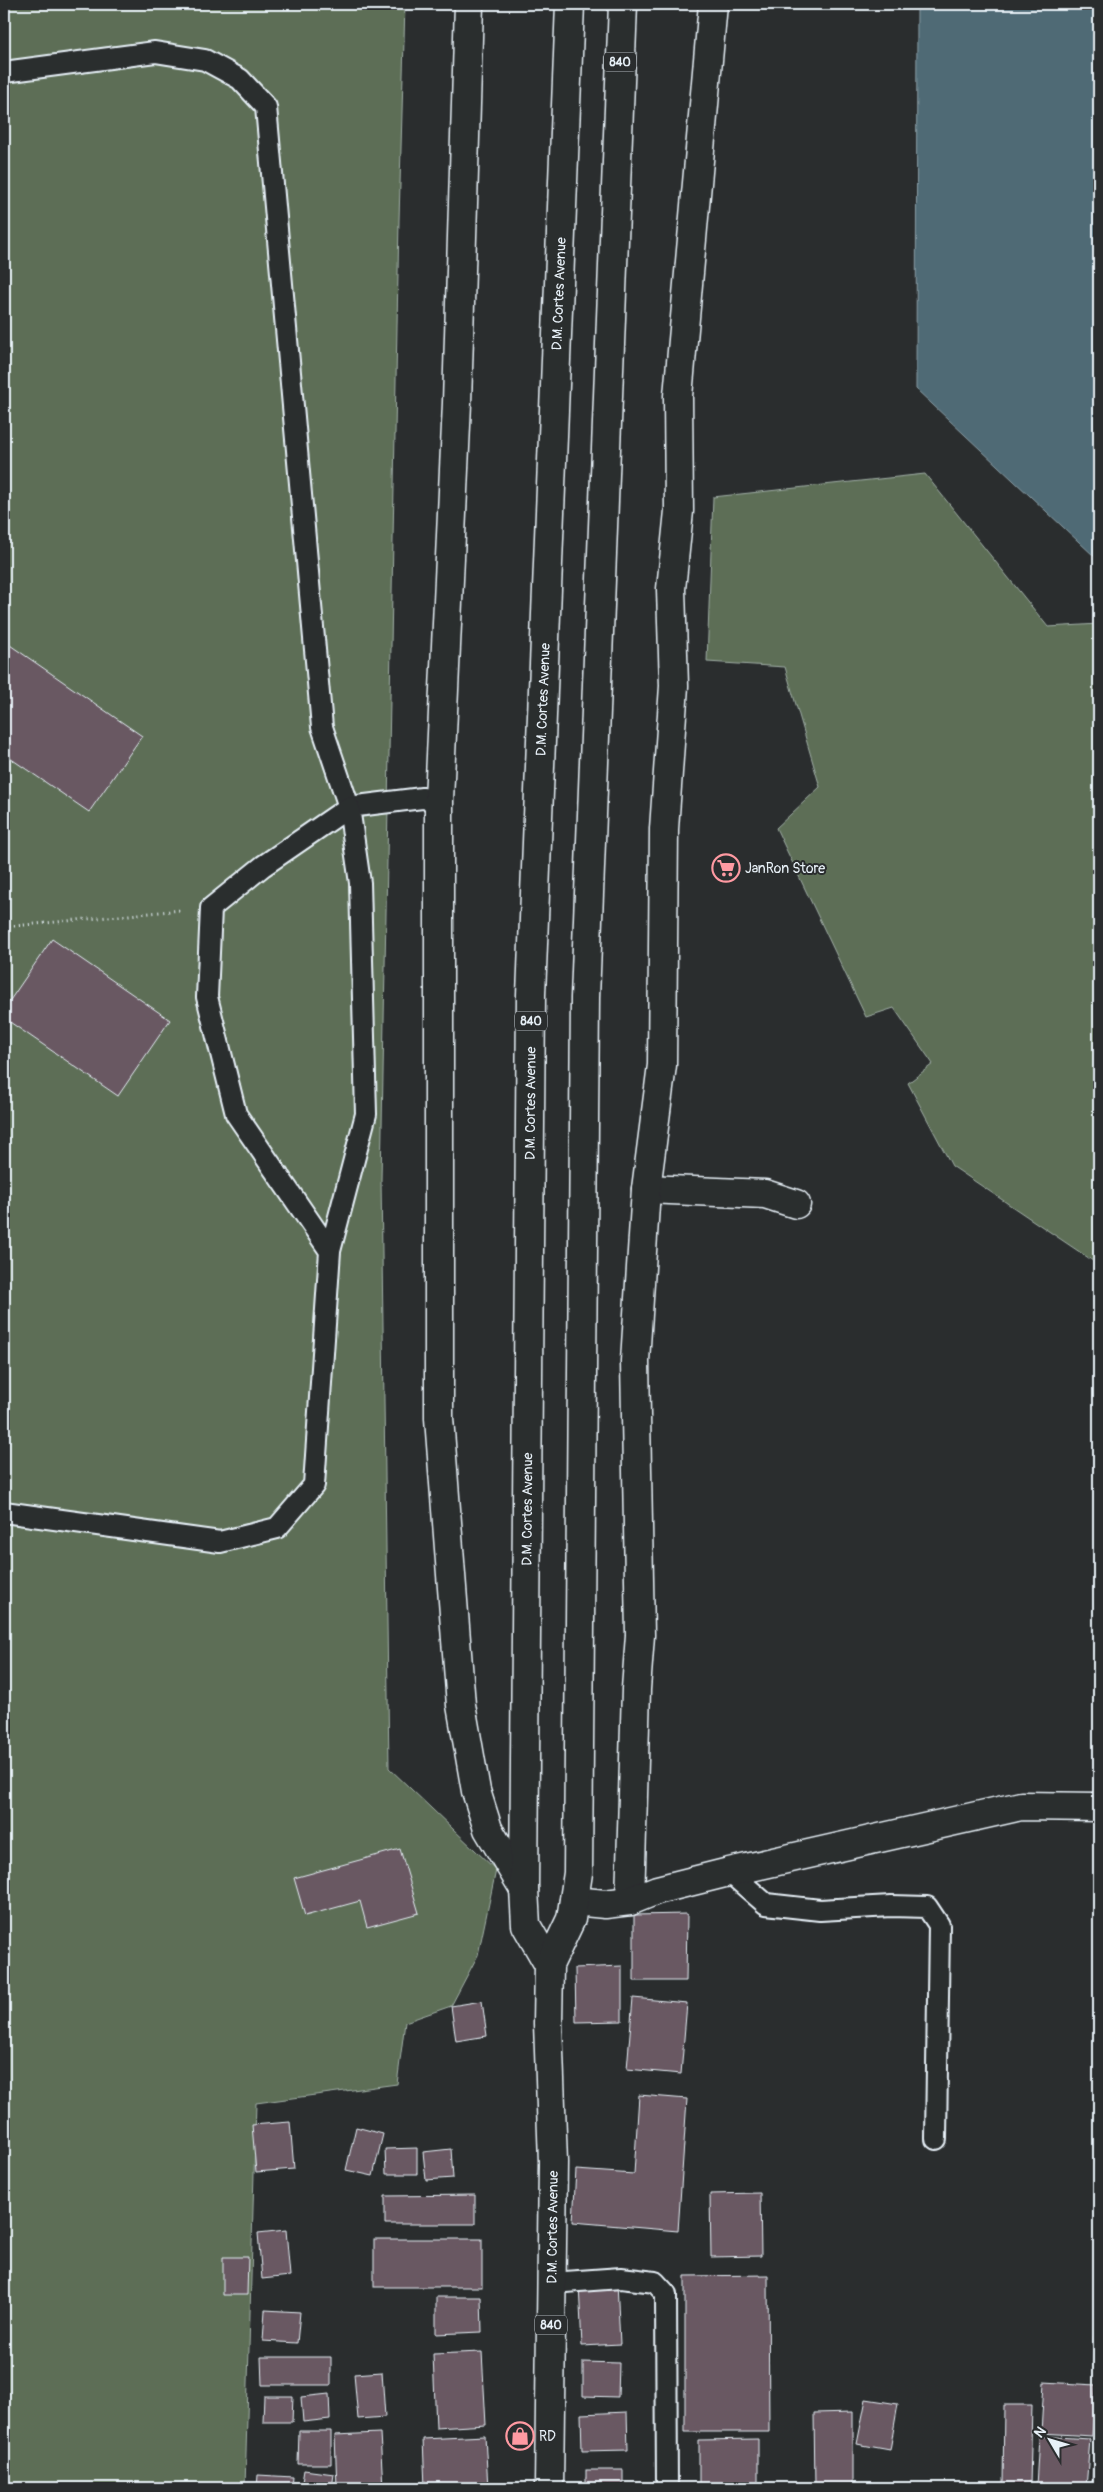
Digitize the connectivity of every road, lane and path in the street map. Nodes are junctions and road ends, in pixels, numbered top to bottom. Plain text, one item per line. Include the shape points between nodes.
1 (468, 4) edge
2 (570, 4) edge
3 (623, 4) edge
4 (714, 4) edge
5 (4, 72) edge
6 (439, 800) junction
7 (349, 807) junction
8 (211, 908) junction
9 (4, 927) edge
10 (646, 1189) junction
11 (796, 1204) dead end
12 (330, 1251) junction
13 (4, 1512) edge
14 (1099, 1807) edge
15 (728, 1872) junction
16 (524, 1889) junction
17 (630, 1901) junction
18 (574, 1902) junction
19 (549, 1965) junction
20 (936, 2139) dead end
21 (551, 2283) junction
22 (549, 2488) edge
23 (667, 2488) edge

1 - 6 main road via 458,393
2 - 16 main road, D.M. Cortes Avenue / 840 via 531,995
3 - 18 main road, D.M. Cortes Avenue / 840 via 584,998 578,1863
4 - 10 main road via 678,396 679,511 671,589 674,686 664,829 662,1065
5 - 7 lane via 155,52 205,60 240,79 266,108 322,727
6 - 7 lane via 422,798
6 - 16 main road via 440,1418 461,1705 476,1791 488,1829
7 - 8 lane via 263,866
7 - 12 lane via 360,883 366,1114
8 - 9 path
8 - 12 lane via 207,997 236,1114
10 - 11 main road via 764,1194
10 - 17 main road via 635,1361 640,1635
12 - 13 lane via 314,1484 277,1528 220,1542
14 - 15 main road via 1021,1806
15 - 17 main road via 657,1890
15 - 20 lane via 766,1904 820,1910 926,1907 939,1925
16 - 19 main road, D.M. Cortes Avenue / 840 via 526,1925
17 - 18 main road via 605,1904
18 - 19 main road, D.M. Cortes Avenue / 840 via 571,1920
19 - 21 main road, D.M. Cortes Avenue / 840 via 553,2162
21 - 22 main road, D.M. Cortes Avenue / 840
21 - 23 lane via 621,2278 655,2282 666,2294

